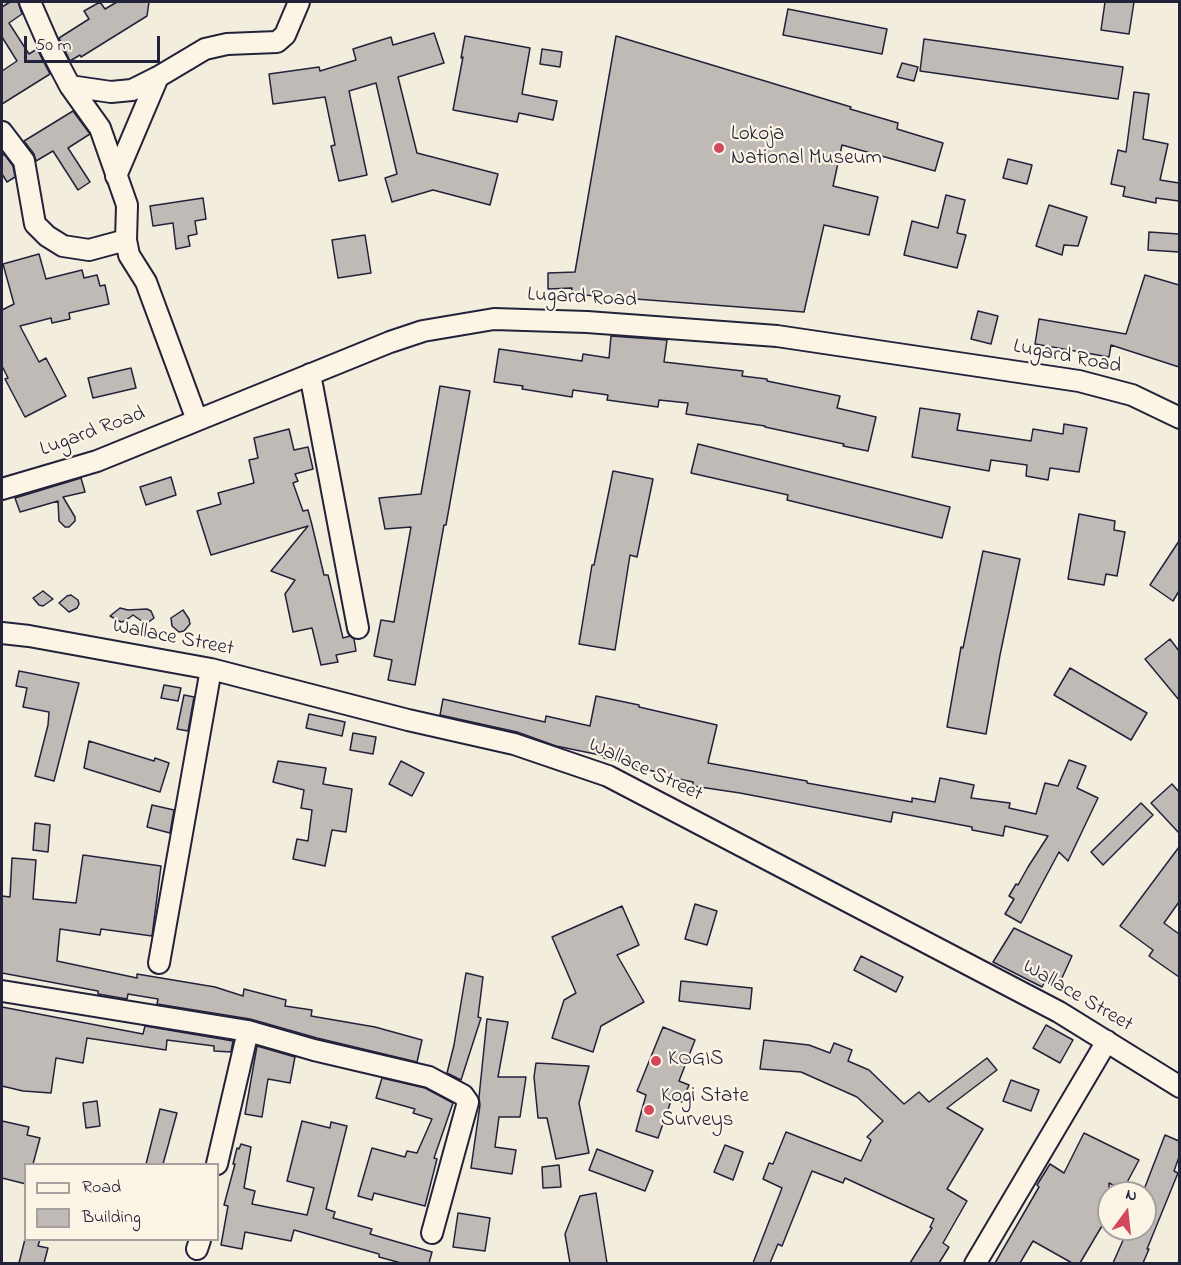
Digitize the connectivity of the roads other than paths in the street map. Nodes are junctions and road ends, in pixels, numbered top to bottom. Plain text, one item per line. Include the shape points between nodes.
1 (30, 2) edge
2 (299, 2) edge
3 (158, 77) junction
4 (70, 86) junction
5 (2, 132) edge
6 (116, 176) junction
7 (126, 240) junction
8 (310, 374) junction
9 (1179, 418) edge
10 (197, 420) junction
11 (2, 489) edge
12 (358, 628) dead end
13 (2, 633) edge
14 (211, 669) junction
15 (159, 963) dead end
16 (2, 991) edge
17 (248, 1031) junction
18 (1107, 1041) junction
19 (1179, 1087) edge
20 (217, 1163) edge
21 (432, 1233) dead end
22 (975, 1263) edge

1 - 4 street
2 - 3 street via 285,35 277,42 205,49
3 - 4 street via 132,90 111,92
3 - 6 street
4 - 6 street via 100,128
5 - 7 street via 24,161 35,224 47,236 63,246 89,250
6 - 7 street via 127,205
7 - 10 street via 129,255 146,282
8 - 9 street, Lugard Road via 390,342 457,324 494,319 587,321 777,336 1079,381 1132,395
8 - 10 street, Lugard Road
8 - 12 street
10 - 11 street, Lugard Road via 97,461
13 - 14 street, Wallace Street
14 - 15 street
14 - 18 street, Wallace Street via 514,744 608,776 1059,1012
16 - 17 street
17 - 20 street
17 - 21 street via 429,1077 463,1095 468,1102
18 - 19 street, Wallace Street
18 - 22 street

